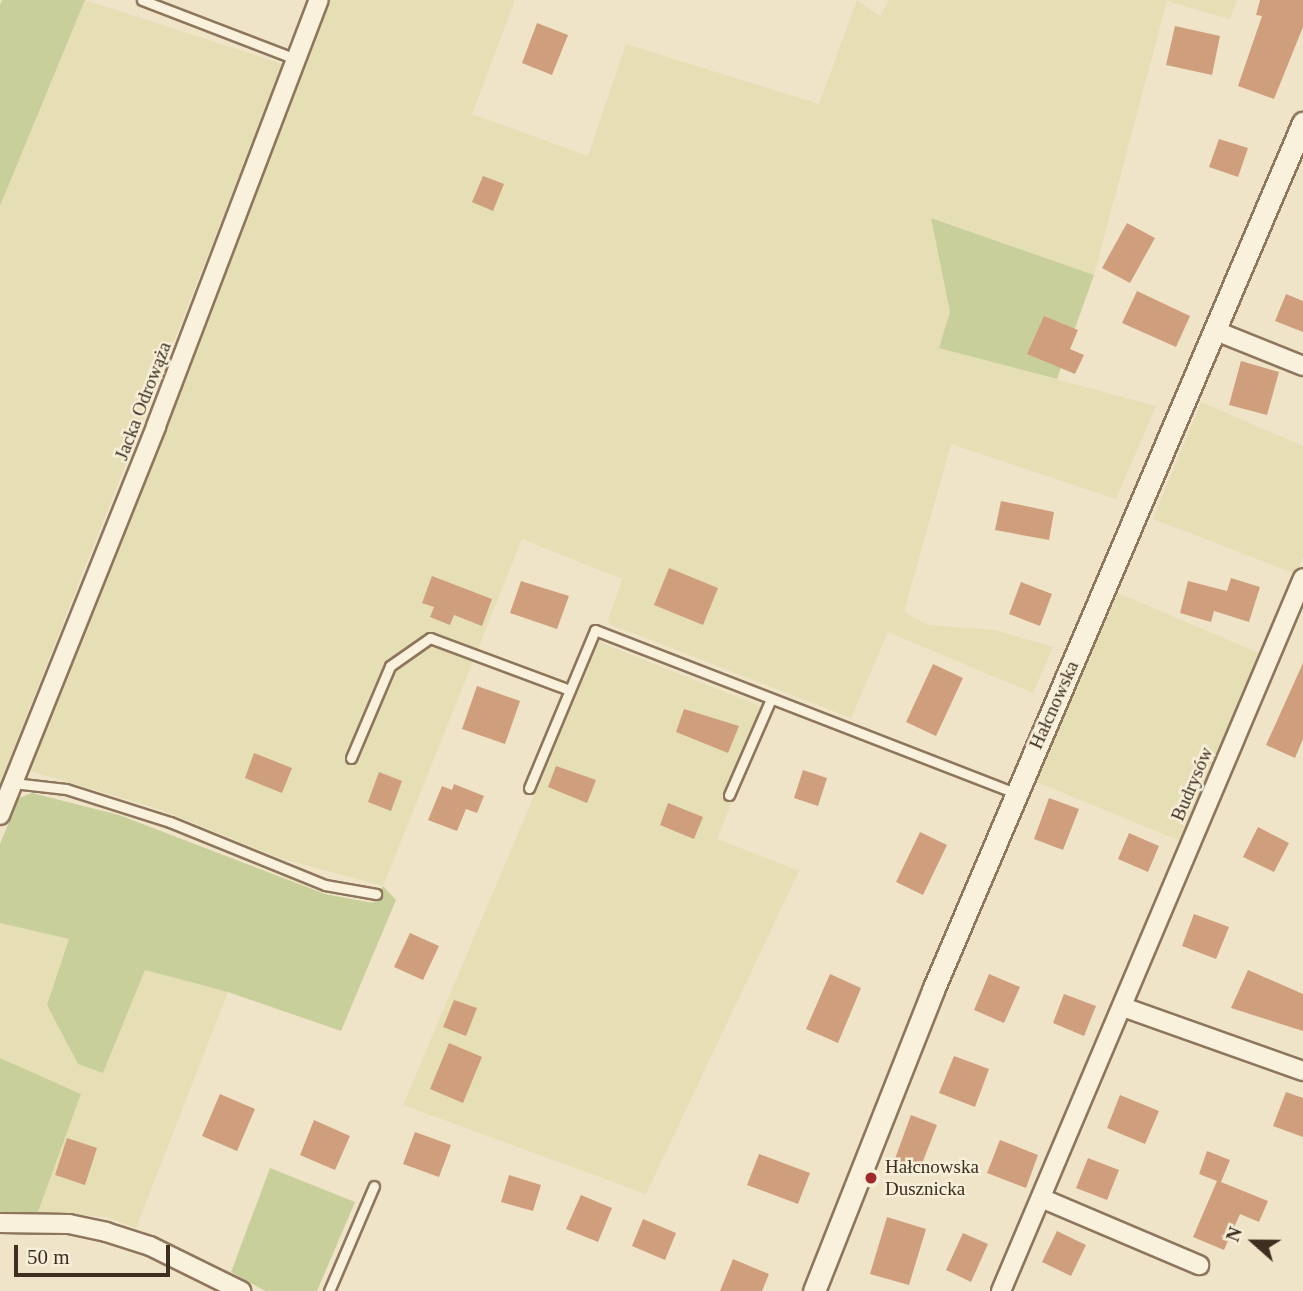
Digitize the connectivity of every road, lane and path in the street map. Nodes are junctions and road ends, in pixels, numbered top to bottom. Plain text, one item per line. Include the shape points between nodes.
1 (142, 0) edge
2 (319, 0) edge
3 (296, 59) junction
4 (1303, 123) edge
5 (1216, 331) junction
6 (1303, 366) edge
7 (1303, 578) edge
8 (570, 690) junction
9 (771, 699) junction
10 (351, 758) dead end
11 (13, 783) junction
12 (528, 788) dead end
13 (1016, 793) junction
14 (729, 795) dead end
15 (0, 815) edge
16 (376, 894) dead end
17 (1123, 1007) junction
18 (1303, 1071) edge
19 (374, 1186) dead end
20 (1041, 1198) junction
21 (0, 1223) edge
22 (1199, 1265) dead end
23 (242, 1291) edge
24 (329, 1291) edge
25 (814, 1291) edge
26 (1001, 1291) edge

1 - 3 lane
2 - 3 street, Jacka Odrowąża
3 - 11 street, Jacka Odrowąża
4 - 5 street, Hałcnowska
5 - 6 street
5 - 13 street, Hałcnowska
7 - 17 street, Budrysów
8 - 9 lane via 595,631
8 - 10 lane via 430,638 390,666
8 - 12 lane
9 - 13 lane
9 - 14 lane
11 - 15 street, Jacka Odrowąża
11 - 16 lane via 66,789 170,822 325,885
13 - 25 street, Hałcnowska via 858,1172
17 - 18 street
17 - 20 street, Budrysów
19 - 24 lane
20 - 22 street
20 - 26 street, Budrysów
21 - 23 street via 69,1224 106,1231 162,1251

